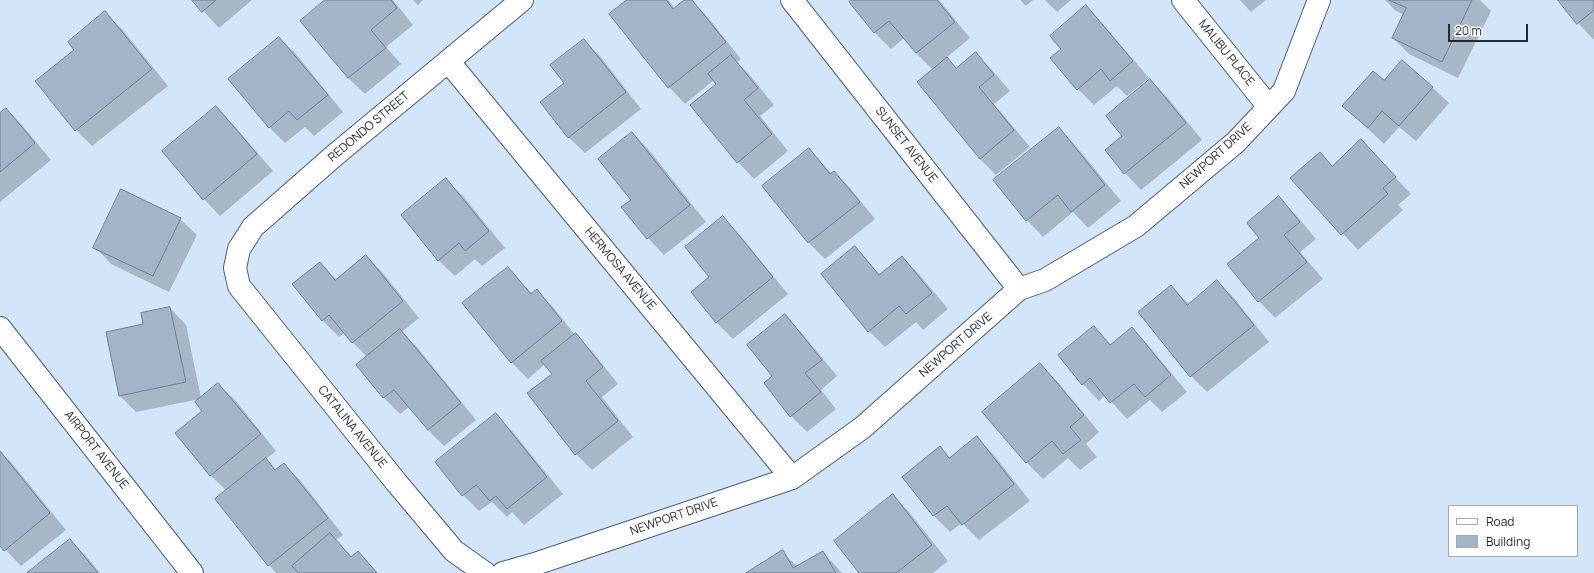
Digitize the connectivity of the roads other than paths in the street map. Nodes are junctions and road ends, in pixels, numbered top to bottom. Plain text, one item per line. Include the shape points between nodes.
1 (522, 0) edge
2 (792, 0) edge
3 (1184, 0) edge
4 (1319, 0) edge
5 (448, 61) junction
6 (1269, 107) junction
7 (235, 268) joint
8 (1019, 289) junction
9 (0, 328) edge
10 (792, 478) junction
11 (192, 573) edge
12 (485, 573) edge
13 (503, 573) edge

1 - 5 street, REDONDO STREET
2 - 8 street, SUNSET AVENUE
3 - 6 street, MALIBU PLACE
4 - 6 street, NEWPORT DRIVE via 1284,91
5 - 7 street, REDONDO STREET via 253,227 239,249
5 - 10 street, HERMOSA AVENUE
6 - 8 street, NEWPORT DRIVE via 1236,142 1136,226 1045,280
7 - 12 street, CATALINA AVENUE via 239,286 396,482 454,551
8 - 10 street, NEWPORT DRIVE via 862,428
9 - 11 street, AIRPORT AVENUE
10 - 13 street, NEWPORT DRIVE

